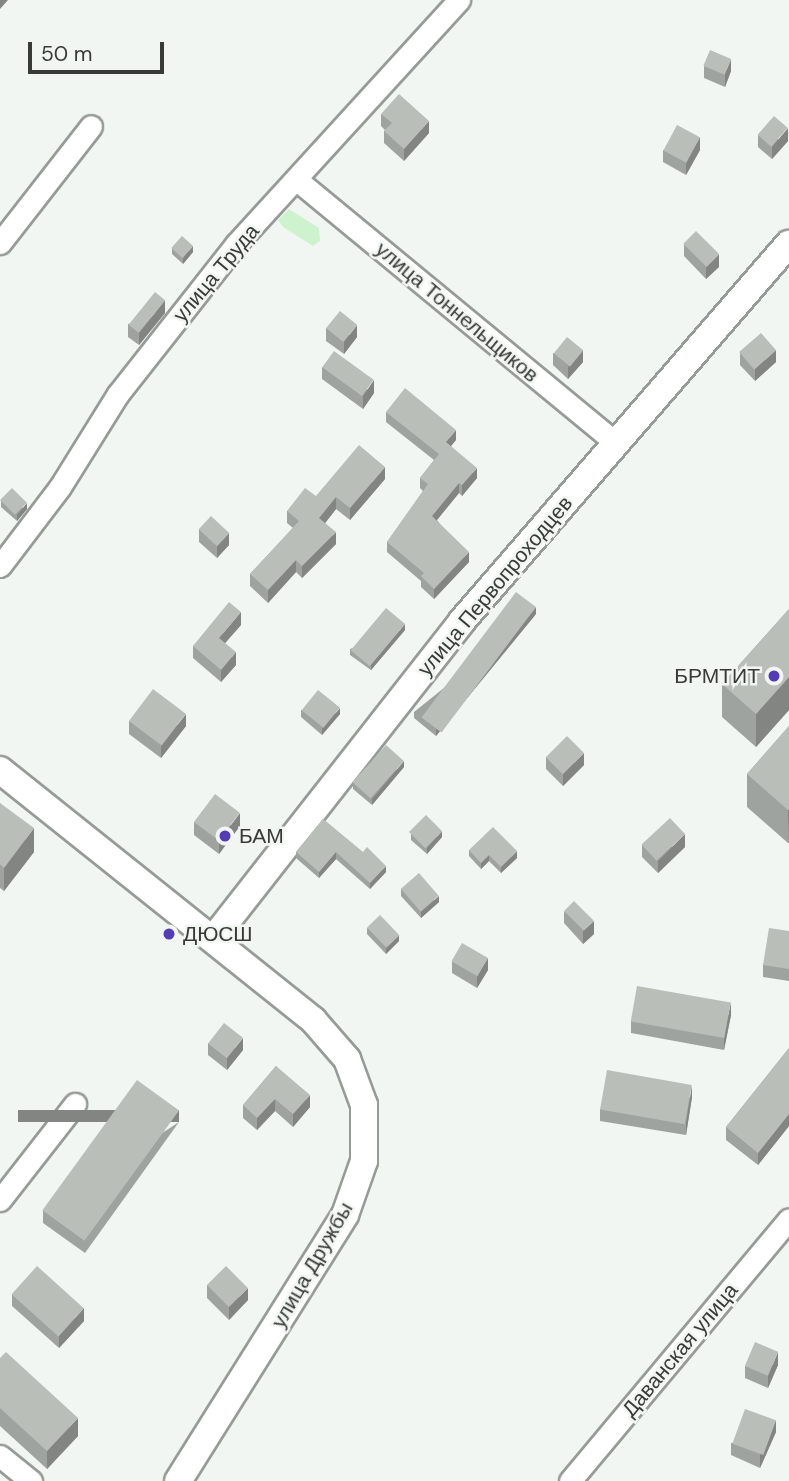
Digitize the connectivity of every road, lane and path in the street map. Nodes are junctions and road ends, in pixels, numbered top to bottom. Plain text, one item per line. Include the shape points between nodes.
1 (459, 0) edge
2 (91, 126) dead end
3 (297, 180) junction
4 (0, 243) edge
5 (789, 244) edge
6 (616, 443) junction
7 (0, 566) edge
8 (0, 770) edge
9 (213, 939) junction
10 (75, 1104) dead end
11 (0, 1200) edge
12 (789, 1219) edge
13 (0, 1456) edge
14 (31, 1481) edge
15 (178, 1481) edge
16 (570, 1481) edge

1 - 3 street, улица Труда
2 - 4 street
3 - 6 street, улица Тоннельщиков
3 - 7 street, улица Труда via 236,244 126,383 60,487
5 - 6 street, улица Первопроходцев
6 - 9 street, улица Первопроходцев via 462,621
8 - 9 street, улица Дружбы
9 - 15 street, улица Дружбы via 299,1007 339,1047 361,1095 366,1137 354,1191 329,1245
10 - 11 street
12 - 16 street, Даванская улица
13 - 14 street

